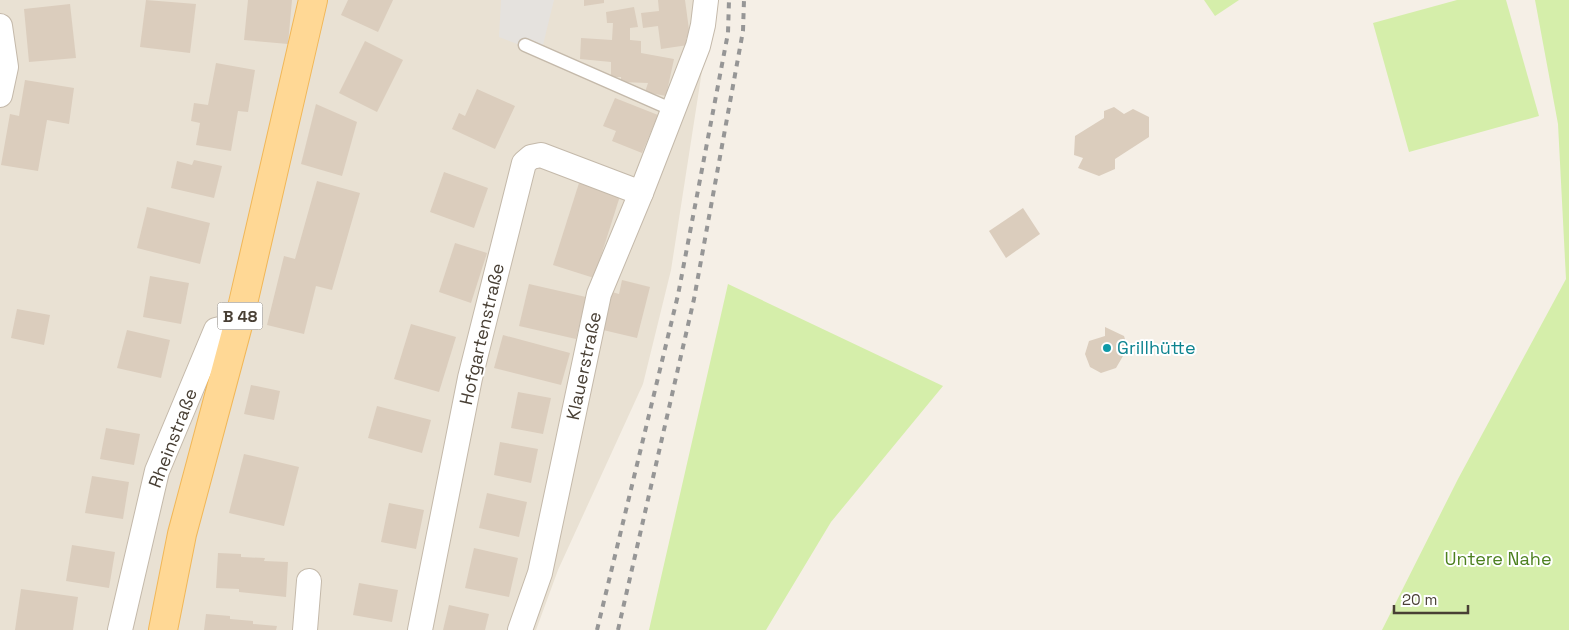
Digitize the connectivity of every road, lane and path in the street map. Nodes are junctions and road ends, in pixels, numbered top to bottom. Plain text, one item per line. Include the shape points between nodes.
1 (314, 0) edge
2 (706, 0) edge
3 (0, 26) edge
4 (525, 45) dead end
5 (0, 95) edge
6 (673, 110) junction
7 (640, 193) junction
8 (238, 325) junction
9 (309, 580) dead end
10 (120, 630) edge
11 (162, 630) edge
12 (305, 630) edge
13 (420, 630) edge
14 (520, 630) edge

1 - 8 main road, Rheinstraße / B 48
2 - 6 street, Klauerstraße via 698,46
3 - 5 street via 6,66
4 - 6 lane
6 - 7 street, Klauerstraße
7 - 13 street, Hofgartenstraße via 541,155 524,163 470,378
7 - 14 street, Klauerstraße via 599,294 540,573
8 - 10 street, Rheinstraße via 216,330 158,470
8 - 11 main road, Rheinstraße / B 48 via 182,534
9 - 12 street

